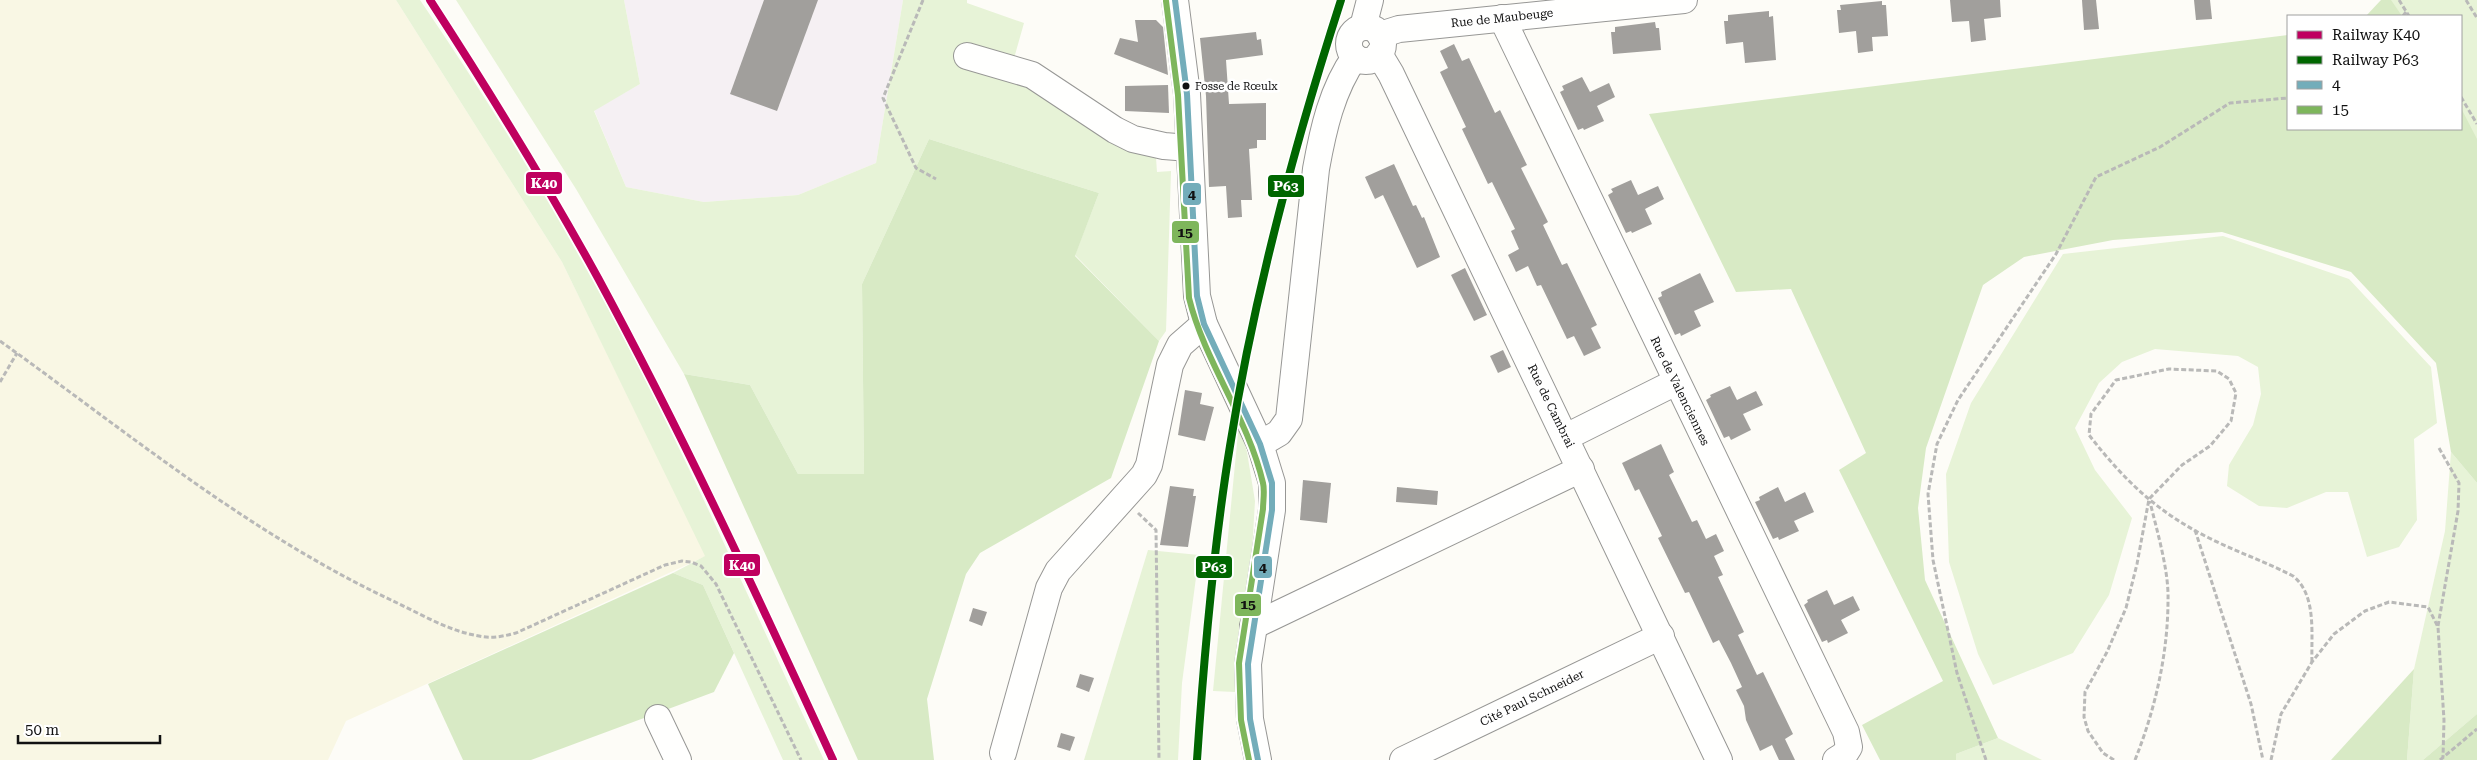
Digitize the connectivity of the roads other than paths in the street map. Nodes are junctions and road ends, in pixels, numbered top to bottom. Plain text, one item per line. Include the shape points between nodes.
1 (1175, 0) edge
2 (1370, 0) edge
3 (1684, 0) edge
4 (1502, 18) junction
5 (1369, 43) junction
6 (967, 56) dead end
7 (1189, 148) junction
8 (1204, 324) junction
9 (1676, 382) junction
10 (1566, 437) junction
11 (1260, 444) junction
12 (1581, 469) junction
13 (1253, 626) junction
14 (1662, 636) junction
15 (658, 718) dead end
16 (1003, 753) dead end
17 (678, 760) edge
18 (1258, 760) edge
19 (1403, 760) edge
20 (1719, 760) edge
21 (1836, 760) edge

1 - 7 street via 1187,94
2 - 5 street
3 - 4 street, Rue de Maubeuge
4 - 5 street, Rue de Maubeuge via 1394,30
4 - 9 street, Rue de Valenciennes
5 - 10 street, Rue de Cambrai via 1391,74
5 - 11 street via 1344,72 1316,169 1289,419 1279,433
6 - 7 street via 1032,75 1133,140
7 - 8 street via 1196,282
8 - 11 street
8 - 16 street via 1186,338 1174,354 1166,376 1149,465 1138,483 1064,563 1049,588
9 - 10 street
9 - 21 street, Rue de Valenciennes via 1846,732 1848,752
10 - 12 street, Rue de Cambrai
11 - 13 street via 1272,483 1272,510
12 - 13 street
12 - 14 street, Rue de Cambrai
13 - 18 street via 1247,691
14 - 19 street, Cité Paul Schneider
14 - 20 street, Rue de Cambrai
15 - 17 street

